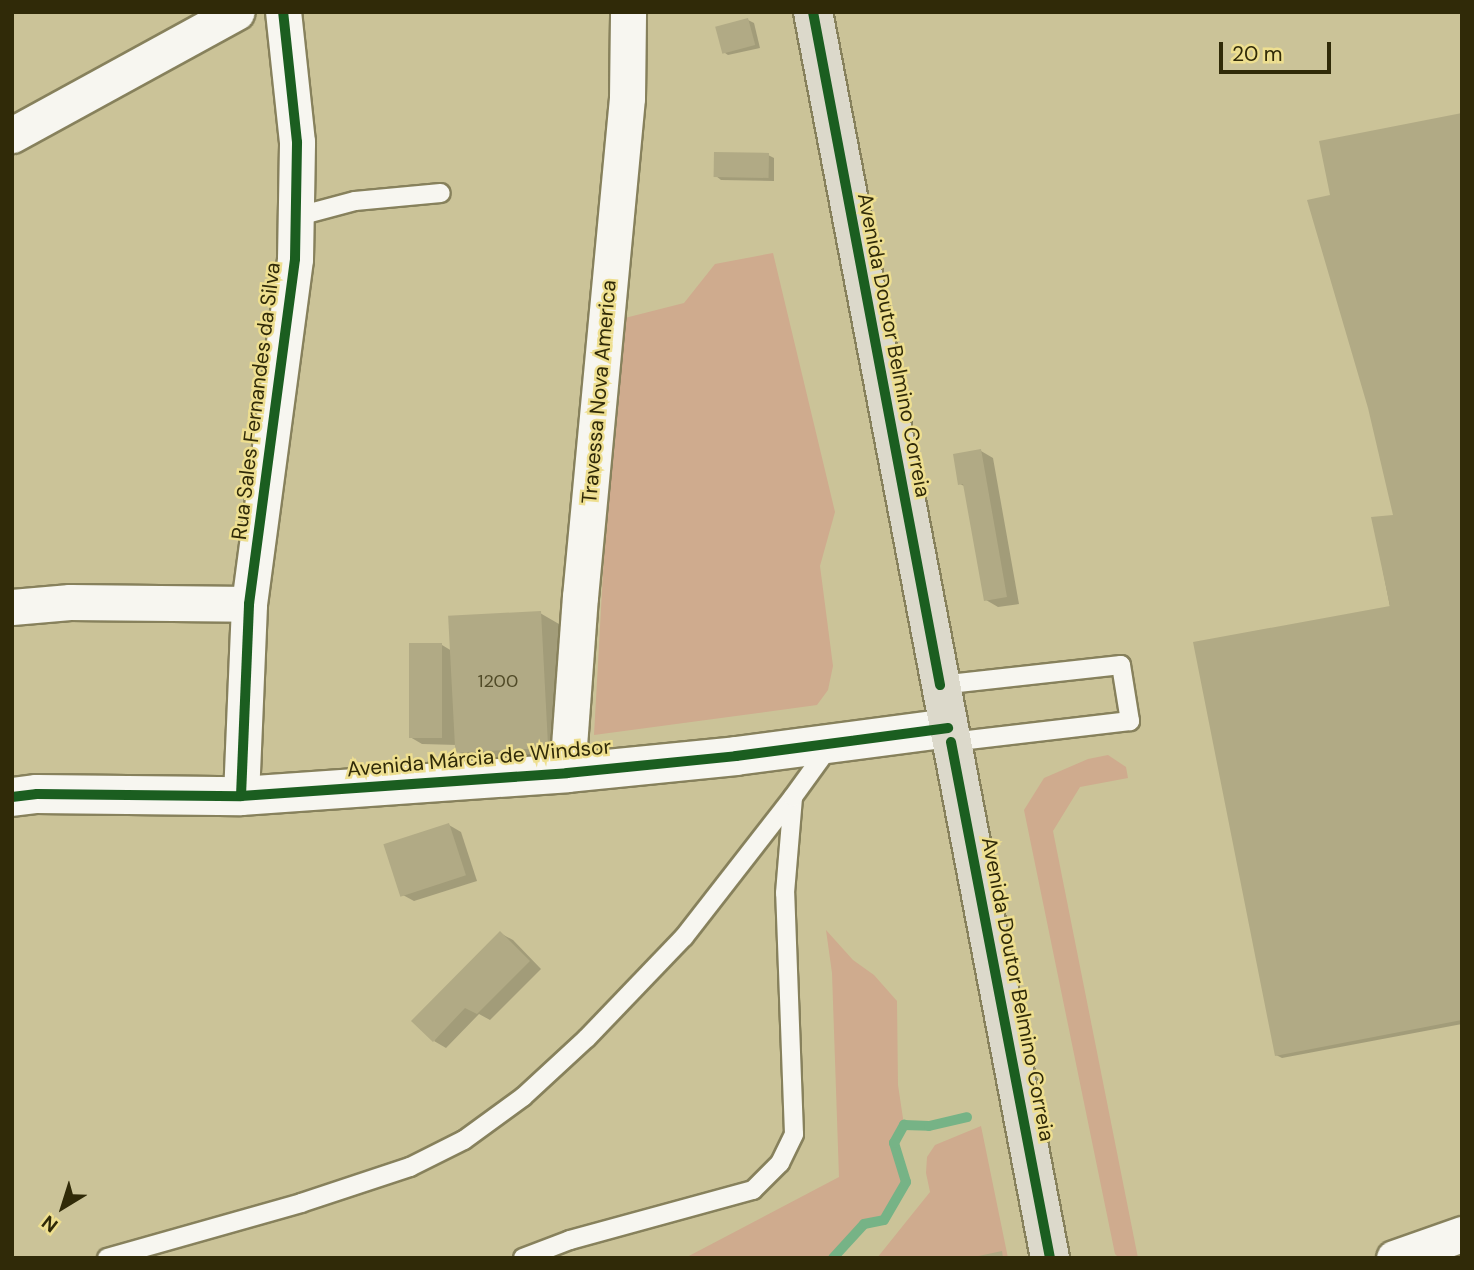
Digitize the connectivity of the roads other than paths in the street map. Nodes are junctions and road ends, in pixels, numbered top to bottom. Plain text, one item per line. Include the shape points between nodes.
1 (237, 12) edge
2 (283, 12) edge
3 (628, 12) edge
4 (813, 12) edge
5 (12, 135) edge
6 (441, 193) dead end
7 (295, 217) junction
8 (249, 604) junction
9 (12, 607) edge
10 (940, 685) junction
11 (949, 735) junction
12 (832, 744) junction
13 (568, 773) junction
14 (241, 796) junction
15 (793, 796) junction
16 (12, 797) edge
17 (1462, 1234) edge
18 (107, 1258) edge
19 (523, 1258) edge
20 (1050, 1258) edge
21 (1394, 1258) edge

1 - 5 street
2 - 7 street, Rua Sales Fernandes da Silva via 297,142
3 - 13 street, Travessa Nova America via 627,98
4 - 10 main road, Avenida Doutor Belmino Correia
6 - 7 lane via 355,201
7 - 8 street, Rua Sales Fernandes da Silva via 289,309
8 - 9 street via 70,602
8 - 14 street, Rua Sales Fernandes da Silva
10 - 11 main road, Avenida Doutor Belmino Correia
10 - 11 lane via 1121,665 1130,721
11 - 12 street, Avenida Márcia de Windsor
11 - 20 main road, Avenida Doutor Belmino Correia
12 - 13 street, Avenida Márcia de Windsor
12 - 15 lane
13 - 14 street, Avenida Márcia de Windsor
14 - 16 street, Avenida Márcia de Windsor
15 - 18 lane via 674,947 587,1038 464,1140 386,1175
15 - 19 lane via 785,893 794,1134 780,1163 753,1190 569,1240
17 - 21 street

